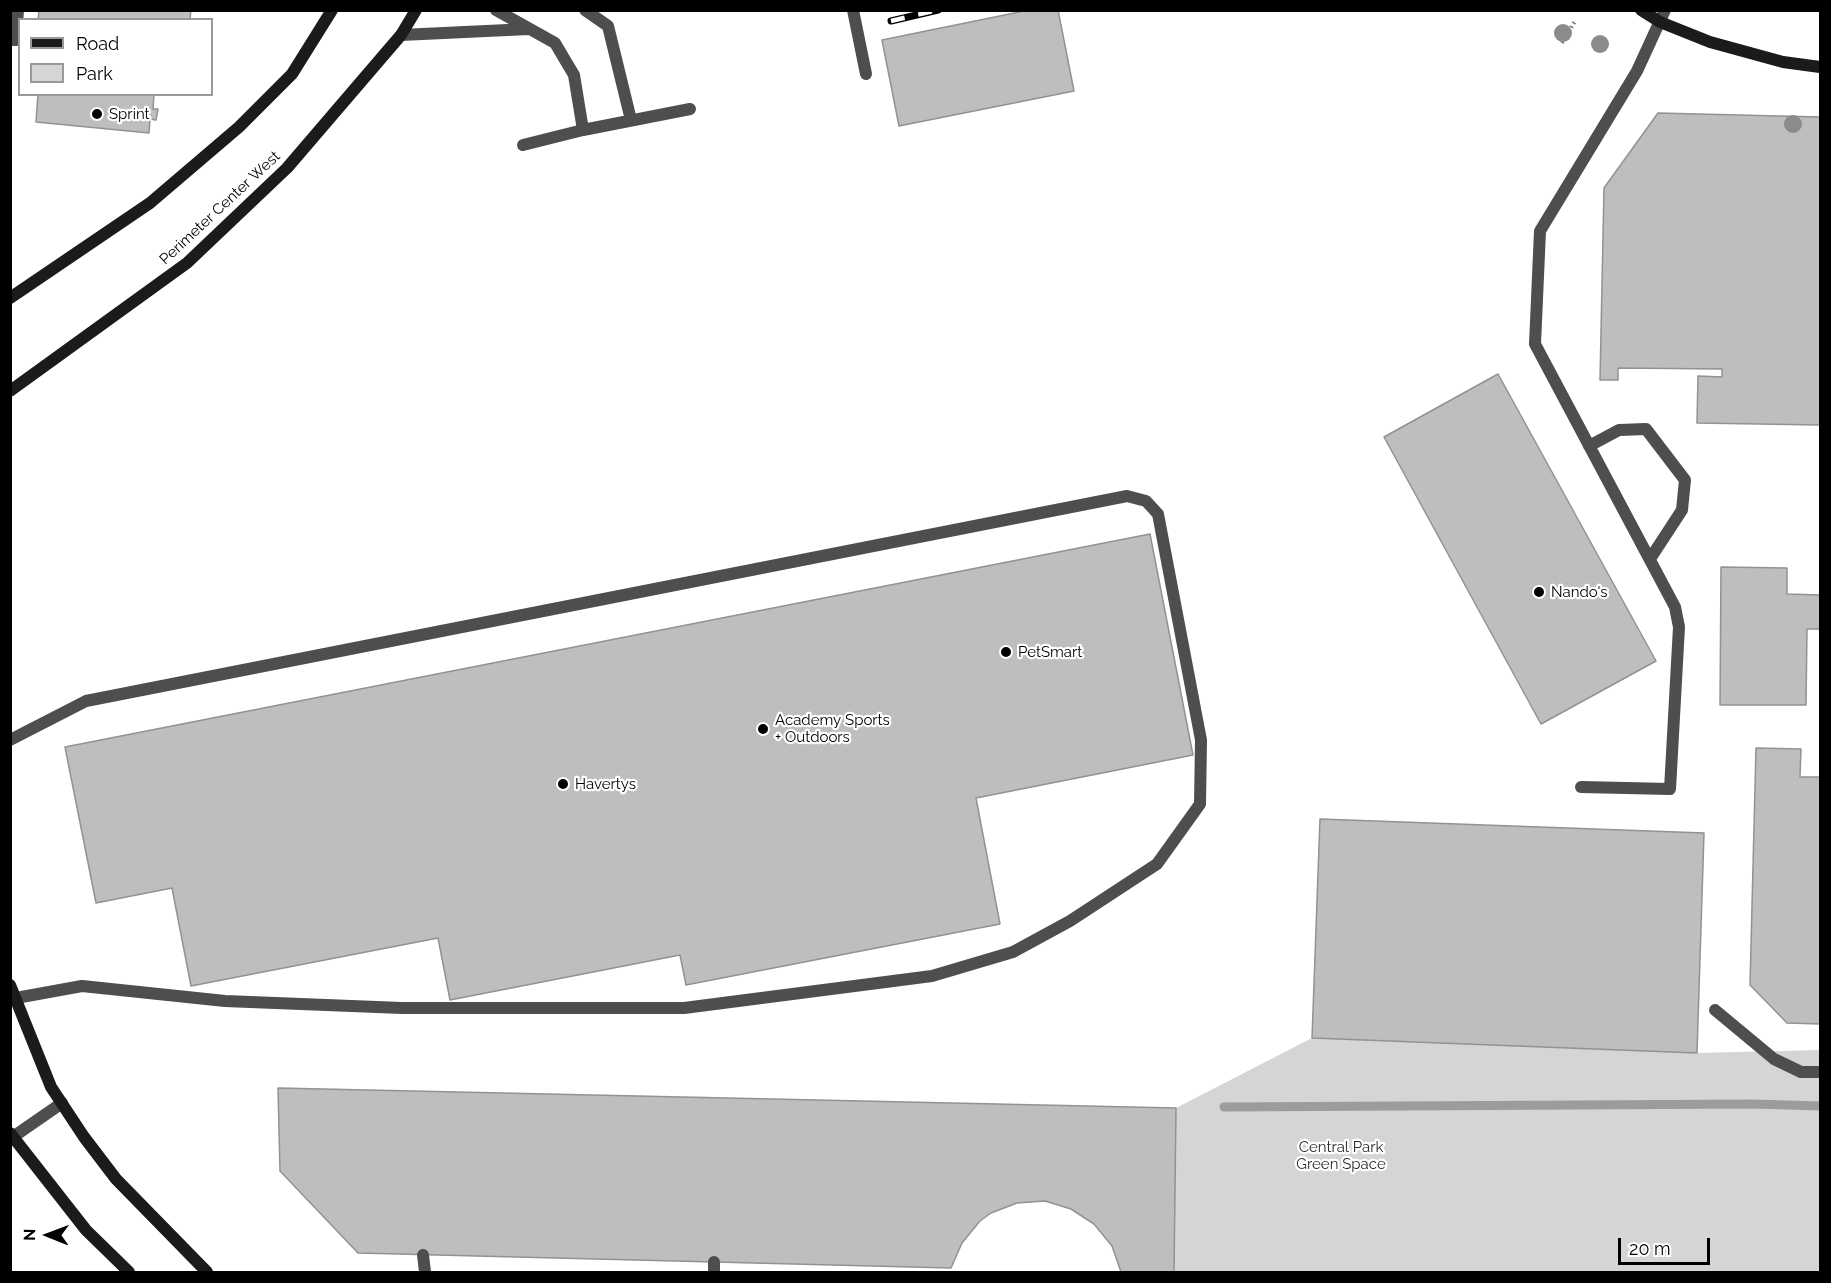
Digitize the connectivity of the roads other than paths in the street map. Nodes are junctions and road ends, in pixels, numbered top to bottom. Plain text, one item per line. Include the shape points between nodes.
1 (18, 10) edge
2 (332, 10) edge
3 (416, 10) edge
4 (496, 10) edge
5 (585, 10) edge
6 (853, 10) edge
7 (1641, 10) edge
8 (1663, 16) edge
9 (529, 29) junction
10 (401, 34) junction
11 (10, 40) edge
12 (1821, 67) edge
13 (866, 74) dead end
14 (690, 109) dead end
15 (631, 120) junction
16 (583, 130) junction
17 (523, 145) dead end
18 (10, 298) edge
19 (10, 391) edge
20 (1589, 446) junction
21 (1650, 559) junction
22 (10, 740) edge
23 (1581, 787) dead end
24 (10, 985) edge
25 (16, 998) junction
26 (1714, 1010) dead end
27 (1821, 1072) edge
28 (62, 1103) junction
29 (12, 1137) edge
30 (423, 1255) dead end
31 (129, 1272) edge
32 (207, 1272) edge
33 (425, 1272) edge

1 - 11 street via 15,40
2 - 18 main road via 292,74 239,127 150,203
3 - 10 main road, Perimeter Center West
4 - 9 street
5 - 15 street via 608,26
6 - 13 street
7 - 8 main road
8 - 12 main road via 1710,42 1783,62
8 - 20 street via 1637,71 1540,231 1535,344
9 - 10 street
9 - 16 street via 555,43 574,75
10 - 19 main road, Perimeter Center West via 287,168 187,263
14 - 15 street
15 - 16 street
16 - 17 street
20 - 21 street
20 - 21 street via 1619,430 1646,429 1685,480 1682,510
21 - 23 street via 1675,607 1679,627 1670,789
22 - 25 street via 87,701 1127,496 1146,501 1158,514 1202,741 1200,804 1157,864 1070,921 1013,952 932,976 684,1008 402,1008 225,1001 81,986
24 - 25 main road
25 - 28 main road via 51,1087
26 - 27 street via 1774,1059 1801,1072
28 - 29 street
28 - 32 main road via 116,1179
29 - 31 main road via 86,1230
30 - 33 street

